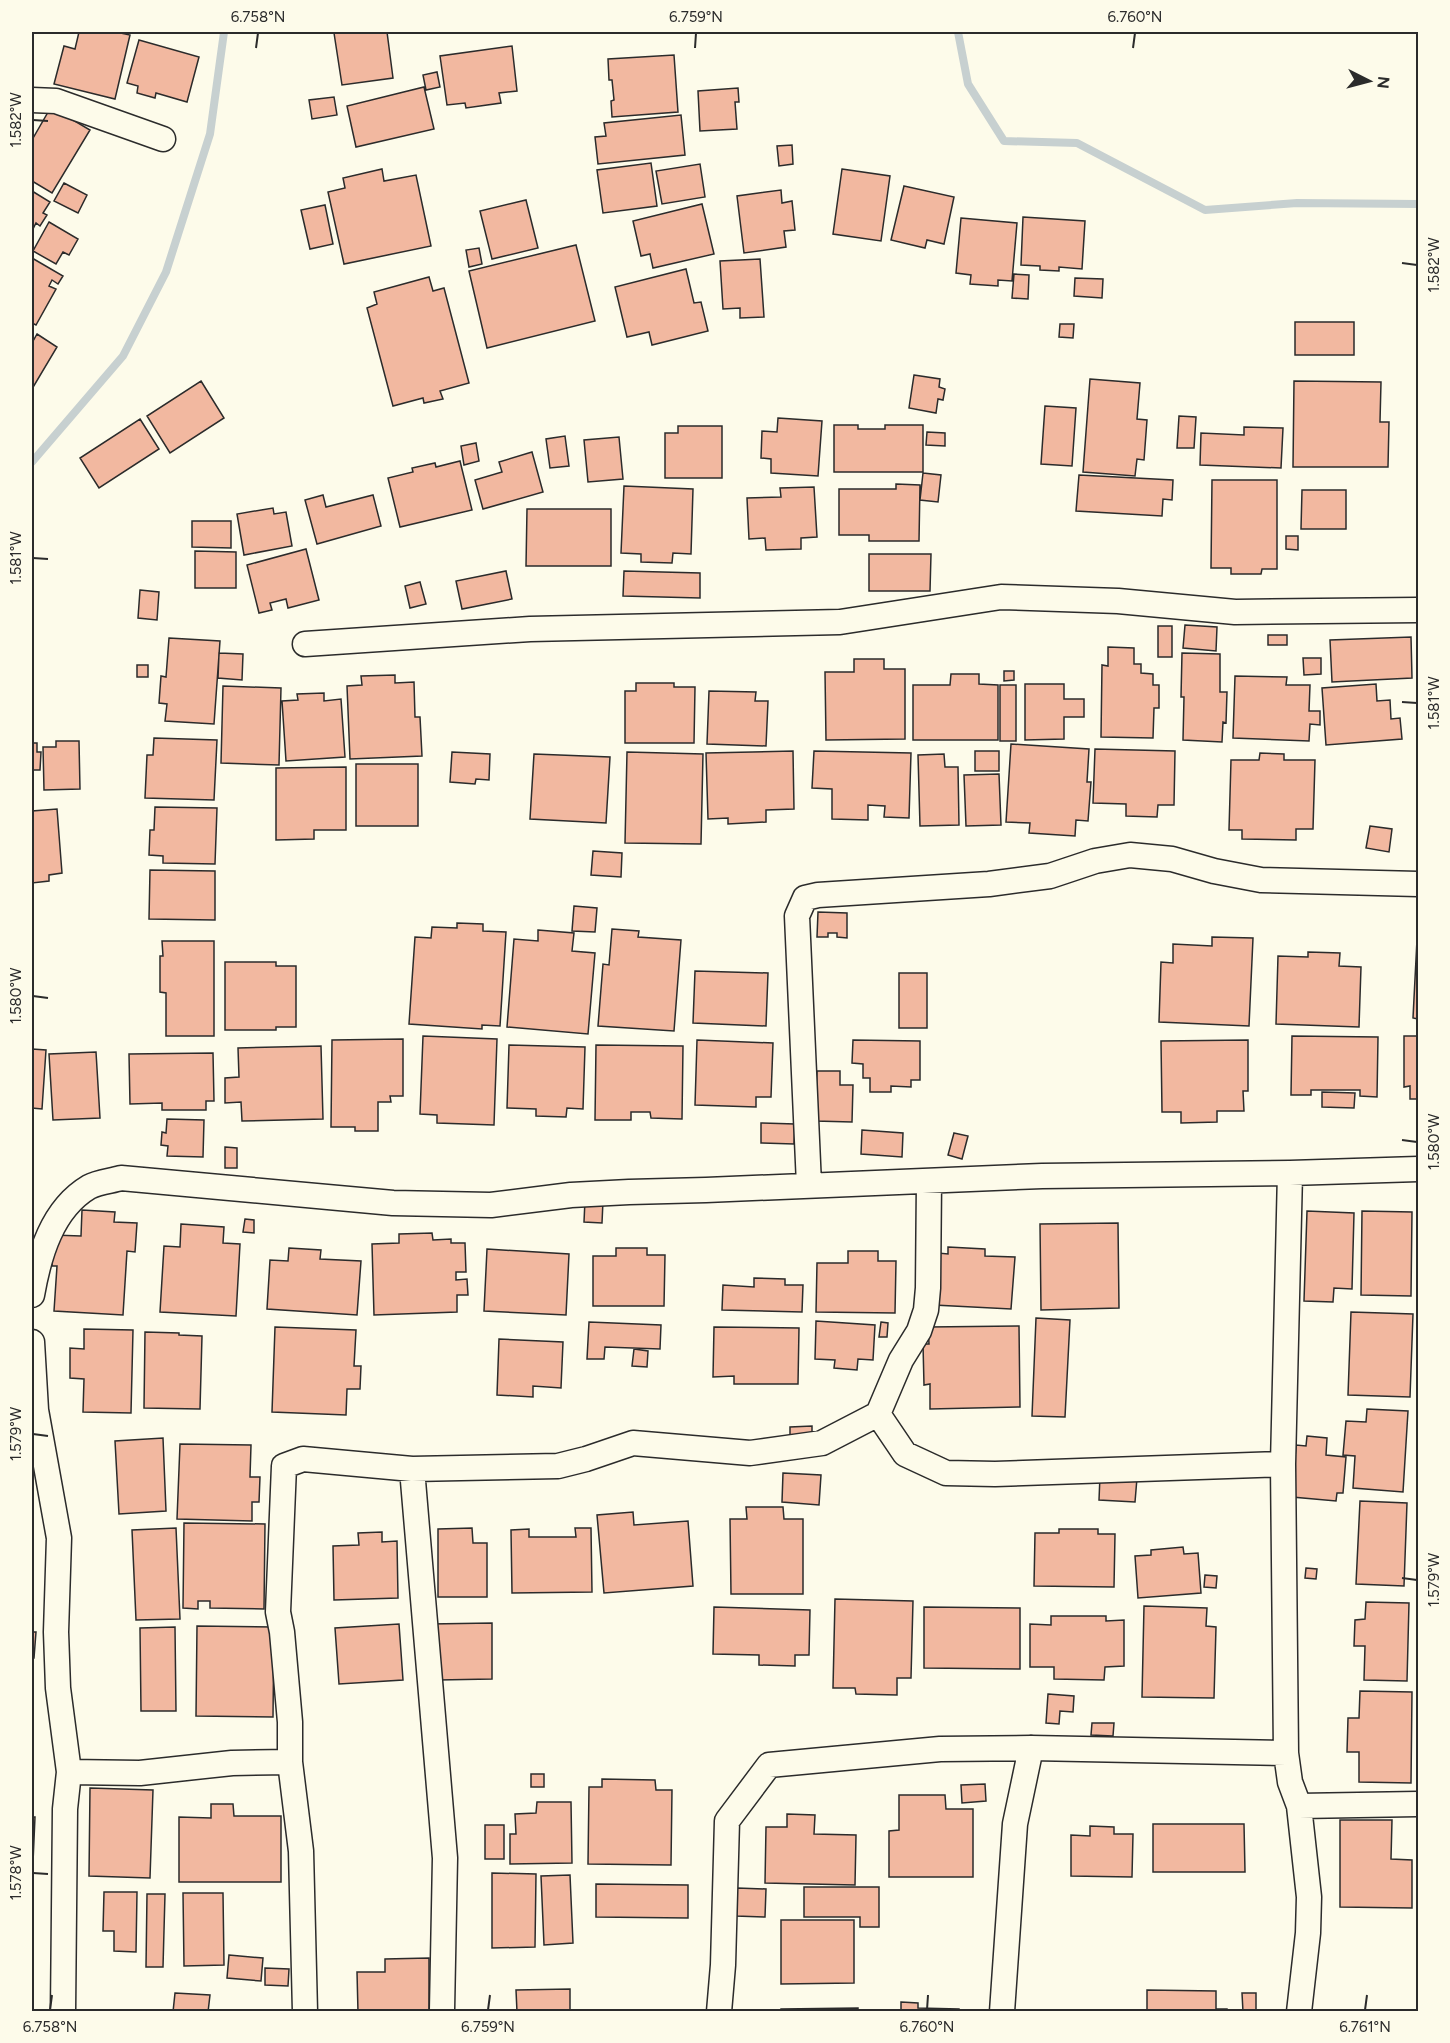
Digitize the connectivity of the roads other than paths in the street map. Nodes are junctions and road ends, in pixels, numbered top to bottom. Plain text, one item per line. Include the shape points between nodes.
1 (32, 100) edge
2 (162, 139) dead end
3 (1419, 610) edge
4 (305, 644) dead end
5 (1419, 884) edge
6 (1419, 1169) edge
7 (1290, 1173) junction
8 (929, 1180) junction
9 (809, 1185) junction
10 (32, 1295) edge
11 (32, 1342) edge
12 (878, 1414) junction
13 (36, 1440) edge
14 (1283, 1464) junction
15 (412, 1469) junction
16 (1031, 1748) junction
17 (1286, 1753) junction
18 (290, 1762) junction
19 (69, 1772) junction
20 (1419, 1804) edge
21 (1299, 1806) junction
22 (442, 2010) dead end
23 (63, 2012) edge
24 (305, 2012) edge
25 (719, 2012) edge
26 (1002, 2012) edge
27 (1299, 2012) edge

1 - 2 street via 56,101
3 - 4 street via 1236,612 1118,601 1001,597 840,622 530,629
5 - 9 street via 1261,880 1172,858 1130,855 1095,861 1050,876 989,885 805,898 797,916
6 - 7 street
7 - 8 street
7 - 14 street
8 - 9 street
8 - 12 street via 926,1310
9 - 10 street via 571,1195 490,1205 393,1203 121,1178 91,1186 68,1204 49,1234
11 - 13 street
12 - 14 street via 905,1454 946,1473
12 - 15 street via 822,1443 761,1452 633,1443 558,1466
13 - 19 street via 59,1538 56,1643
14 - 17 street
15 - 18 street via 303,1459 284,1466 278,1612 290,1722
15 - 22 street via 445,1858
16 - 17 street
16 - 25 street via 940,1749 769,1765 727,1821
16 - 26 street via 1015,1824
17 - 21 street via 1290,1782
18 - 19 street via 232,1763 140,1773
18 - 24 street via 301,1851
19 - 23 street via 64,1841
20 - 21 street
21 - 27 street via 1309,1897

